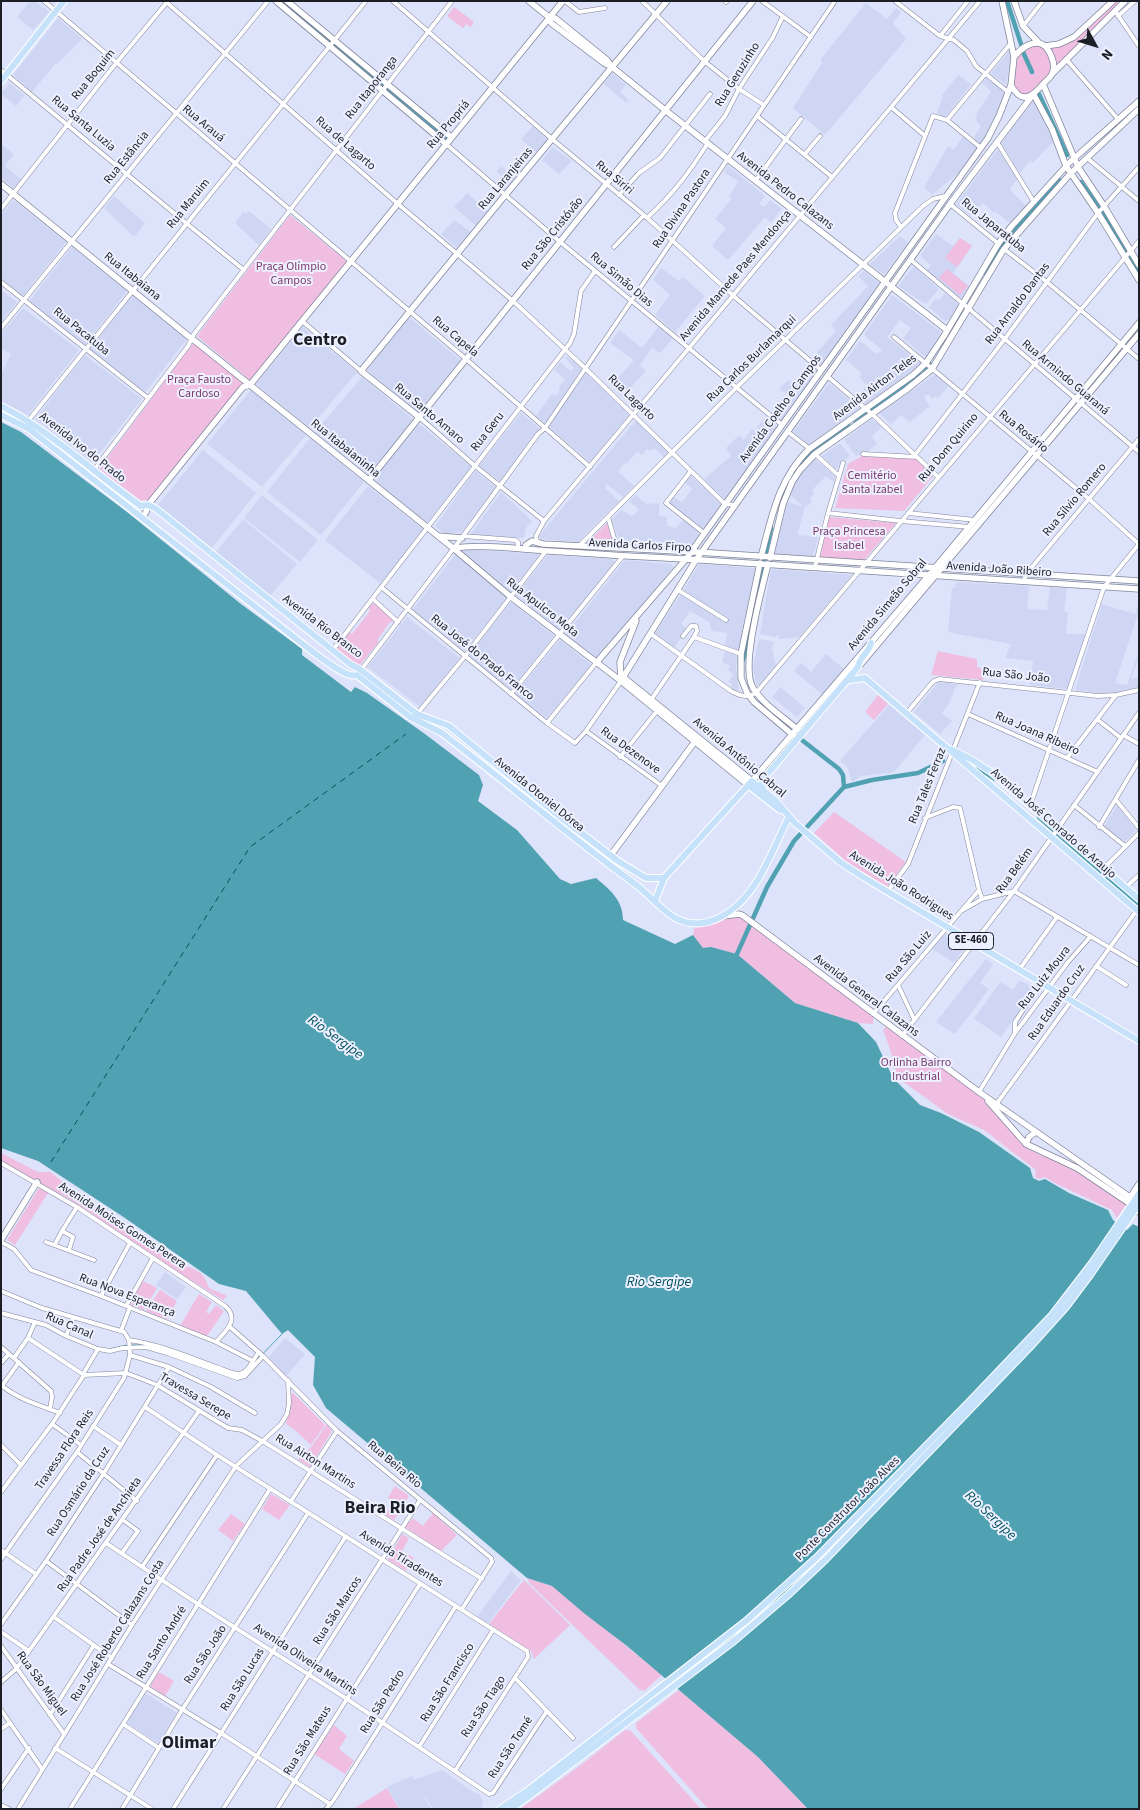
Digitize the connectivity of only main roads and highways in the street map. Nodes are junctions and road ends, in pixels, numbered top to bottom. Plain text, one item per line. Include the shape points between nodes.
1 (64, 1) edge
2 (276, 1) edge
3 (287, 1) edge
4 (529, 1) edge
5 (564, 1) edge
6 (667, 1) edge
7 (753, 1) edge
8 (1002, 1) edge
9 (1014, 1) edge
10 (1125, 1) edge
11 (1110, 2) edge
12 (550, 18) junction
13 (332, 42) junction
14 (1042, 44) junction
15 (1014, 57) junction
16 (612, 66) junction
17 (4, 72) edge
18 (1052, 74) junction
19 (1, 81) edge
20 (1043, 84) junction
21 (1011, 85) junction
22 (1033, 95) junction
23 (1139, 101) edge
24 (1139, 109) edge
25 (665, 110) junction
26 (1108, 133) junction
27 (449, 141) junction
28 (1074, 158) junction
29 (1066, 166) junction
30 (1078, 167) junction
31 (1071, 173) junction
32 (1, 184) edge
33 (1001, 246) junction
34 (1139, 265) edge
35 (1139, 280) edge
36 (885, 282) junction
37 (892, 287) junction
38 (966, 306) junction
39 (1139, 323) edge
40 (947, 330) junction
41 (1139, 334) edge
42 (1124, 347) junction
43 (929, 366) junction
44 (361, 371) joint
45 (250, 385) junction
46 (1, 406) edge
47 (869, 411) junction
48 (1, 415) edge
49 (419, 417) junction
50 (1034, 453) junction
51 (368, 480) junction
52 (148, 505) junction
53 (142, 518) junction
54 (438, 536) junction
55 (463, 537) road end
56 (453, 548) junction
57 (525, 549) junction
58 (691, 552) junction
59 (701, 553) junction
60 (686, 558) junction
61 (696, 560) junction
62 (765, 560) junction
63 (862, 567) junction
64 (934, 568) junction
65 (942, 568) junction
66 (929, 574) junction
67 (936, 576) junction
68 (1139, 581) edge
69 (1139, 589) edge
70 (639, 614) junction
71 (871, 642) junction
72 (596, 663) junction
73 (858, 667) junction
74 (359, 672) junction
75 (865, 678) junction
76 (622, 679) junction
77 (848, 680) junction
78 (797, 734) junction
79 (697, 740) junction
80 (953, 752) junction
81 (750, 783) junction
82 (763, 791) junction
83 (789, 817) junction
84 (1084, 852) junction
85 (611, 855) junction
86 (1083, 862) junction
87 (664, 878) junction
88 (1138, 898) edge
89 (655, 901) junction
90 (1138, 911) edge
91 (723, 916) junction
92 (1139, 1041) edge
93 (995, 1106) junction
94 (1036, 1132) junction
95 (1026, 1144) junction
96 (37, 1182) road end
97 (1139, 1184) edge
98 (1139, 1194) edge
99 (1128, 1199) junction
100 (1139, 1204) edge
101 (1139, 1211) edge
102 (1, 1241) edge
103 (528, 1793) junction
104 (500, 1809) edge
105 (511, 1809) edge

1 - 17 main road
2 - 13 main road
3 - 13 main road
4 - 12 main road, Avenida Pedro Calazans
5 - 12 main road, Rua Propriá
6 - 16 main road, Rua Laranjeiras
7 - 25 main road, Rua São Cristóvão
8 - 15 main road
9 - 14 main road via 1023,26
10 - 18 main road via 1116,14
11 - 14 main road via 1069,40 1060,44
12 - 16 main road, Avenida Pedro Calazans via 551,23
12 - 27 main road, Rua Propriá
13 - 27 main road
14 - 15 main road via 1026,46
14 - 18 main road via 1052,58
15 - 21 main road
16 - 25 main road, Avenida Pedro Calazans
16 - 44 main road, Rua Laranjeiras
17 - 19 main road
18 - 20 main road
20 - 22 main road
20 - 28 main road
21 - 22 main road via 1020,95
21 - 36 main road, Avenida Coelho e Campos via 994,127 981,148
22 - 29 main road via 1052,129
22 - 37 main road, Avenida Coelho e Campos
23 - 26 main road
24 - 26 main road
25 - 36 main road, Avenida Pedro Calazans
25 - 49 main road, Rua São Cristóvão
26 - 28 main road, Avenida Airton Teles
26 - 30 main road, Avenida Airton Teles
27 - 45 main road, Rua Propriá
28 - 29 main road, Avenida Airton Teles
28 - 30 main road
29 - 31 main road
29 - 33 main road, Avenida Airton Teles
30 - 31 main road, Avenida Airton Teles
30 - 34 main road
31 - 33 main road, Avenida Airton Teles
31 - 35 main road
32 - 45 main road, Rua Itabaiana
33 - 38 main road, Avenida Airton Teles
36 - 37 main road, Avenida Pedro Calazans
36 - 58 main road, Avenida Coelho e Campos
37 - 40 main road, Avenida Pedro Calazans
37 - 59 main road, Avenida Coelho e Campos
38 - 40 main road, Avenida Airton Teles
38 - 43 main road, Avenida Airton Teles
39 - 42 main road, Avenida Simeão Sobral
40 - 43 main road, Avenida Airton Teles
41 - 42 main road, Avenida Simeão Sobral
42 - 50 main road, Avenida Simeão Sobral
43 - 47 main road, Avenida Airton Teles
44 - 49 main road, Rua Santo Amaro
45 - 51 main road, Rua Itabaianinha
45 - 52 main road via 244,387
46 - 52 main road, Avenida Ivo do Prado via 28,421 141,506
47 - 62 main road, Avenida Airton Teles via 800,470 789,489
47 - 62 main road, Avenida Airton Teles via 810,449 797,462 783,484 770,523
48 - 53 main road, Avenida Ivo do Prado via 29,429
49 - 51 main road, Rua São Cristóvão
50 - 64 main road, Avenida Simeão Sobral
50 - 65 main road, Avenida Simeão Sobral
51 - 54 main road, Rua Itabaianinha
52 - 53 main road
52 - 74 main road, Avenida Rio Branco
53 - 74 main road, Avenida Rio Branco via 302,644 346,674 354,676
54 - 55 main road
54 - 56 main road, Rua Apulcro Mota
56 - 57 main road, Avenida Carlos Firpo
56 - 72 main road, Rua Apulcro Mota
57 - 58 main road, Avenida Carlos Firpo via 527,543 537,539 543,544
57 - 60 main road, Avenida Carlos Firpo
58 - 59 main road, Avenida Carlos Firpo
58 - 60 main road, Avenida Coelho e Campos
59 - 61 main road, Avenida Coelho e Campos
59 - 62 main road, Avenida Carlos Firpo
60 - 61 main road, Avenida Carlos Firpo
60 - 70 main road, Avenida Coelho e Campos
61 - 62 main road, Avenida Carlos Firpo
61 - 76 main road, Avenida Coelho e Campos
62 - 63 main road, Avenida João Ribeiro
62 - 78 main road, Avenida Airton Teles via 748,658 750,682 756,693
62 - 78 main road, Avenida Airton Teles via 741,654 741,678 749,696 759,707
63 - 64 main road, Avenida João Ribeiro
63 - 66 main road, Avenida João Ribeiro
64 - 65 main road, Avenida João Ribeiro
64 - 66 main road, Avenida Simeão Sobral
65 - 67 main road, Avenida Simeão Sobral
65 - 68 main road, Avenida João Ribeiro
66 - 67 main road, Avenida João Ribeiro
66 - 71 main road, Avenida Simeão Sobral
67 - 69 main road, Avenida João Ribeiro
67 - 73 main road, Avenida Simeão Sobral
70 - 72 main road, Avenida Coelho e Campos
70 - 76 main road via 620,662
71 - 73 main road
71 - 78 main road, Avenida Simeão Sobral
72 - 76 main road, Rua Apulcro Mota
73 - 75 main road, Avenida Simeão Sobral
73 - 77 main road, Avenida Simeão Sobral
74 - 85 main road, Avenida Otoniel Dórea via 417,714 449,726
74 - 89 main road, Avenida Otoniel Dórea via 410,717 442,733
75 - 77 main road
75 - 80 main road, Avenida Simeão Sobral
76 - 79 main road, Avenida Antônio Cabral
76 - 79 main road, Avenida Antônio Cabral via 657,711
77 - 78 main road, Avenida Simeão Sobral
78 - 81 main road, Avenida Simeão Sobral
78 - 82 main road, Avenida Simeão Sobral via 762,781
79 - 81 main road, Avenida Antônio Cabral
79 - 85 main road
80 - 84 main road, Avenida José Conrado de Araujo via 970,758 991,772
80 - 86 main road, Avenida José Conrado de Araujo
81 - 82 main road, Avenida Antônio Cabral / SE-460
81 - 83 main road, Avenida Antônio Cabral
81 - 87 main road, Avenida Simeão Sobral
82 - 83 main road, Avenida Antônio Cabral / SE-460
83 - 91 main road via 755,885 741,903
83 - 92 main road, Avenida João Rodrigues / SE-460 via 840,862
84 - 86 main road
84 - 88 main road, Avenida José Conrado de Araujo
85 - 87 main road, Avenida Otoniel Dórea via 646,878
86 - 90 main road, Avenida José Conrado de Araujo
87 - 89 main road, Avenida Simeão Sobral
89 - 91 main road, Avenida Otoniel Dórea via 669,914 695,924
91 - 93 main road, Avenida General Calazans via 741,915
93 - 94 main road, Avenida General Calazans
93 - 95 main road, Avenida General Calazans
94 - 95 main road
94 - 99 main road, Avenida General Calazans
95 - 99 main road, Avenida General Calazans via 1068,1163
96 - 102 main road
97 - 99 main road
98 - 103 main road, Ponte Construtor João Alves, bridge via 1052,1315 816,1558 746,1621
99 - 100 main road, Avenida General Calazans
99 - 101 main road
100 - 103 main road, Ponte Construtor João Alves, bridge via 1066,1306 972,1409 826,1559 734,1641
103 - 104 main road
103 - 105 main road

